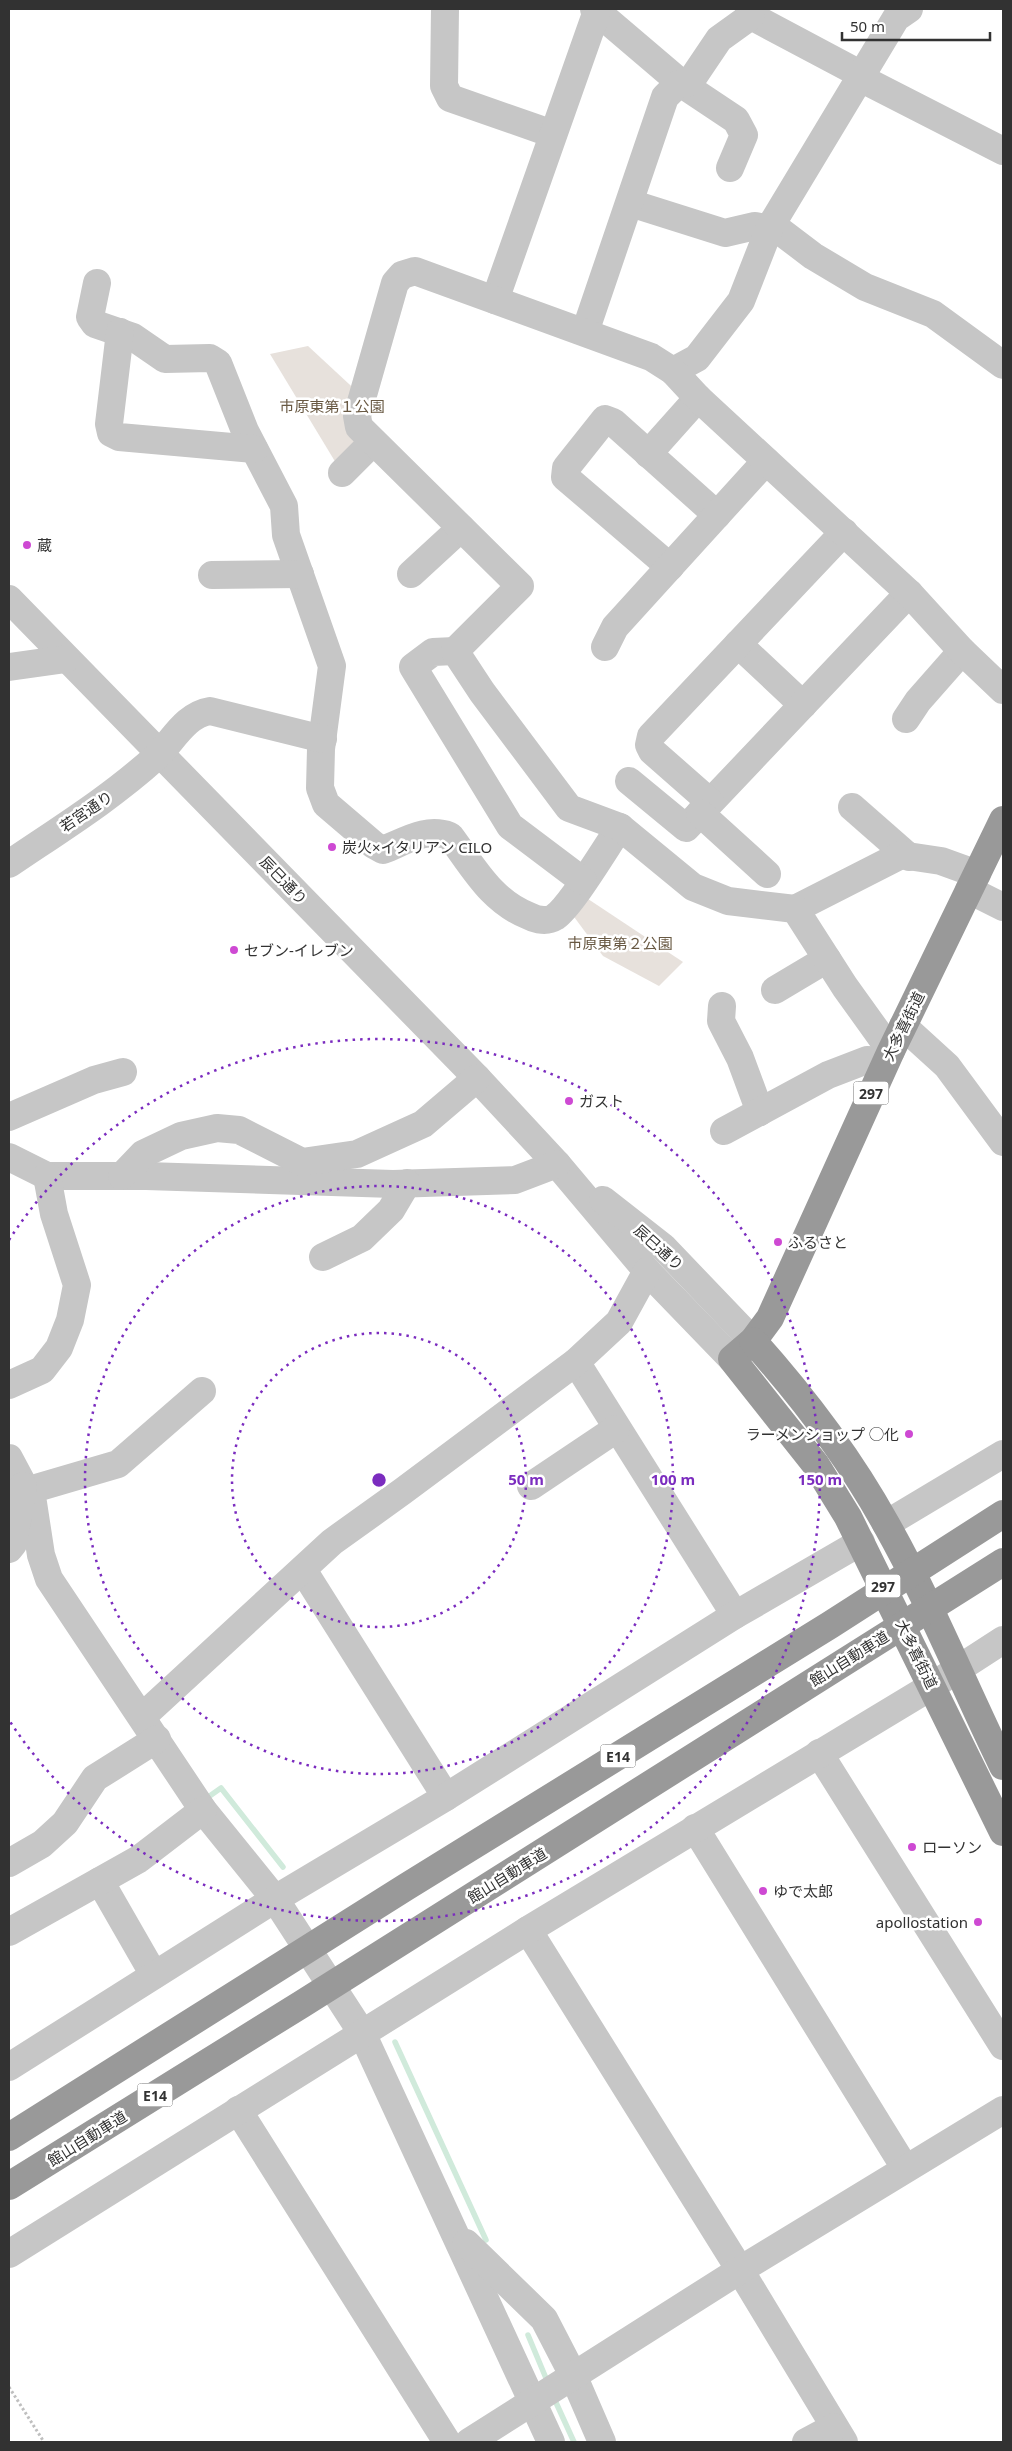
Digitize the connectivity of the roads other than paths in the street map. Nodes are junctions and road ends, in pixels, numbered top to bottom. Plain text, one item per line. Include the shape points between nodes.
1 (445, 9) edge
2 (450, 9) edge
3 (459, 9) edge
4 (909, 9) edge
5 (595, 10) edge
6 (750, 12) edge
7 (862, 75) junction
8 (682, 84) junction
9 (553, 134) junction
10 (1003, 151) edge
11 (730, 168) dead end
12 (630, 203) junction
13 (770, 227) junction
14 (97, 283) dead end
15 (496, 300) junction
16 (120, 332) junction
17 (585, 332) junction
18 (1003, 365) edge
19 (673, 371) junction
20 (698, 398) junction
21 (373, 442) junction
22 (254, 449) junction
23 (648, 454) junction
24 (766, 461) junction
25 (342, 473) dead end
26 (717, 515) junction
27 (461, 528) junction
28 (844, 532) junction
29 (670, 567) junction
30 (300, 574) junction
31 (412, 574) dead end
32 (212, 575) dead end
33 (909, 593) junction
34 (9, 599) edge
35 (738, 644) junction
36 (605, 647) dead end
37 (455, 651) junction
38 (962, 651) junction
39 (66, 659) junction
40 (9, 667) edge
41 (1003, 690) edge
42 (803, 705) junction
43 (906, 719) dead end
44 (323, 739) junction
45 (160, 753) junction
46 (629, 781) dead end
47 (852, 807) dead end
48 (699, 815) junction
49 (1003, 820) edge
50 (620, 827) junction
51 (909, 856) junction
52 (9, 864) edge
53 (767, 874) dead end
54 (583, 882) junction
55 (973, 882) junction
56 (1003, 907) edge
57 (795, 909) junction
58 (827, 959) junction
59 (775, 990) dead end
60 (722, 1006) dead end
61 (903, 1026) junction
62 (889, 1056) junction
63 (123, 1072) dead end
64 (477, 1078) junction
65 (760, 1112) junction
66 (9, 1117) edge
67 (724, 1131) dead end
68 (1003, 1142) edge
69 (9, 1157) edge
70 (557, 1164) junction
71 (47, 1176) junction
72 (122, 1176) junction
73 (407, 1183) junction
74 (323, 1257) dead end
75 (648, 1271) junction
76 (753, 1341) junction
77 (732, 1359) junction
78 (576, 1362) junction
79 (9, 1384) edge
80 (202, 1391) dead end
81 (616, 1429) junction
82 (1003, 1454) edge
83 (9, 1458) edge
84 (531, 1486) dead end
85 (24, 1488) junction
86 (1003, 1514) edge
87 (886, 1524) junction
88 (861, 1542) junction
89 (9, 1549) edge
90 (1003, 1562) edge
91 (303, 1570) junction
92 (735, 1615) junction
93 (1003, 1640) edge
94 (957, 1670) junction
95 (932, 1686) junction
96 (143, 1716) junction
97 (157, 1739) junction
98 (819, 1752) junction
99 (1003, 1766) edge
100 (446, 1797) junction
101 (204, 1810) junction
102 (695, 1828) junction
103 (1003, 1832) edge
104 (9, 1863) edge
105 (100, 1881) junction
106 (275, 1899) junction
107 (528, 1930) junction
108 (9, 1932) edge
109 (154, 1975) junction
110 (362, 2033) junction
111 (1003, 2046) edge
112 (9, 2067) edge
113 (238, 2110) junction
114 (1003, 2110) edge
115 (9, 2137) edge
116 (905, 2168) junction
117 (9, 2186) edge
118 (455, 2232) junction
119 (9, 2254) edge
120 (740, 2270) junction
121 (573, 2375) junction
122 (533, 2401) junction
123 (839, 2434) edge
124 (447, 2442) edge
125 (469, 2442) edge
126 (551, 2442) edge
127 (602, 2442) edge
128 (806, 2442) edge

1 - 9 street via 444,86 450,98
2 - 3 street
4 - 7 street via 896,18
5 - 8 street
5 - 9 street
6 - 7 street
6 - 8 street via 719,39 690,82
7 - 10 street via 870,83
7 - 13 street
8 - 11 street via 736,120 742,128 744,135
8 - 12 street via 664,97
9 - 15 street
12 - 13 street via 725,233 755,226
12 - 17 street
13 - 18 street via 865,287 933,314
13 - 19 street via 741,301 697,358
14 - 16 street via 90,317 95,324
15 - 17 street
15 - 21 street via 415,271 402,275 395,283 357,416 359,427
16 - 22 street via 134,337 165,359 210,358 218,363
16 - 22 street via 110,433 119,437
17 - 19 street via 651,357
19 - 20 street
20 - 23 street
20 - 24 street
21 - 25 street
21 - 27 street
22 - 30 street via 284,506 286,534
23 - 26 street
23 - 29 street via 605,419 566,468 564,477
24 - 26 street
24 - 28 street
26 - 29 street
27 - 31 street
27 - 37 street via 520,586
28 - 33 street
28 - 35 street
29 - 36 street via 616,627
30 - 32 street
30 - 44 street via 332,666
33 - 38 street
33 - 42 street
34 - 39 street, 辰巳通り
35 - 42 street
35 - 48 street via 652,736 649,745
37 - 50 street via 569,808
37 - 54 street via 433,652 414,668 510,826
38 - 41 street
38 - 43 street
39 - 40 street
39 - 45 street, 辰巳通り
42 - 48 street
44 - 45 street, 若宮通り via 210,711 198,713
44 - 54 street via 320,788 326,804 383,850 428,832 450,836 494,896 512,910 539,920 554,918
45 - 52 street, 若宮通り via 128,782
45 - 64 street, 辰巳通り
46 - 48 street
47 - 51 street
48 - 53 street
49 - 55 highway, 大多喜街道 / 297
50 - 54 street
50 - 57 street via 692,888 728,901
51 - 55 street via 941,862
51 - 57 street via 901,855
55 - 56 street
55 - 61 highway, 大多喜街道 / 297
57 - 58 street
58 - 59 street
58 - 62 street
60 - 65 street via 721,1021 740,1058
61 - 62 highway, 大多喜街道 / 297
61 - 68 street via 947,1066
62 - 65 street via 867,1060 828,1075
62 - 76 highway, 大多喜街道 / 297 via 770,1318
63 - 66 street via 94,1080
64 - 70 street, 辰巳通り
64 - 72 street via 423,1124 357,1154 302,1162 239,1130 217,1128 181,1136 143,1154
65 - 67 street
69 - 71 street
70 - 73 street via 515,1180
70 - 75 street, 辰巳通り
70 - 76 street, 辰巳通り via 663,1247
71 - 72 street
71 - 79 street via 54,1214 77,1285 72,1312 59,1348 42,1370
72 - 73 street
73 - 74 street via 391,1210 362,1238
75 - 77 street, 辰巳通り
75 - 78 street via 619,1322
76 - 77 highway, 大多喜街道 / 297
76 - 87 highway, 大多喜街道 / 297 via 811,1408
77 - 88 highway, 大多喜街道 / 297 via 816,1465
78 - 81 street
78 - 91 street via 332,1542
80 - 85 street via 118,1464
81 - 84 street
81 - 92 street
82 - 87 street
83 - 85 street
85 - 89 street via 13,1544
85 - 96 street via 33,1503 41,1555 49,1579
86 - 115 highway, E14
87 - 94 highway, 大多喜街道 / 297
88 - 92 street
88 - 95 highway, 大多喜街道 / 297
90 - 117 highway, 館山自動車道 / E14
91 - 96 street
91 - 100 street
92 - 100 street
93 - 94 street
94 - 95 street
94 - 99 highway, 大多喜街道 / 297
95 - 98 street
95 - 103 highway, 大多喜街道 / 297
96 - 97 street
97 - 101 street
97 - 104 street via 94,1778 64,1823 42,1844
98 - 102 street
98 - 111 street
100 - 106 street
101 - 105 street via 138,1859
101 - 106 street
102 - 107 street
102 - 116 street
105 - 108 street
105 - 109 street
106 - 109 street
106 - 110 street
107 - 110 street
107 - 120 street
109 - 112 street
110 - 113 street
110 - 118 street
113 - 119 street
113 - 124 street
114 - 116 street
116 - 120 street
118 - 121 street via 544,2319
118 - 122 street
120 - 121 street
120 - 123 street
121 - 122 street
121 - 127 street
122 - 125 street
122 - 126 street
123 - 128 street

